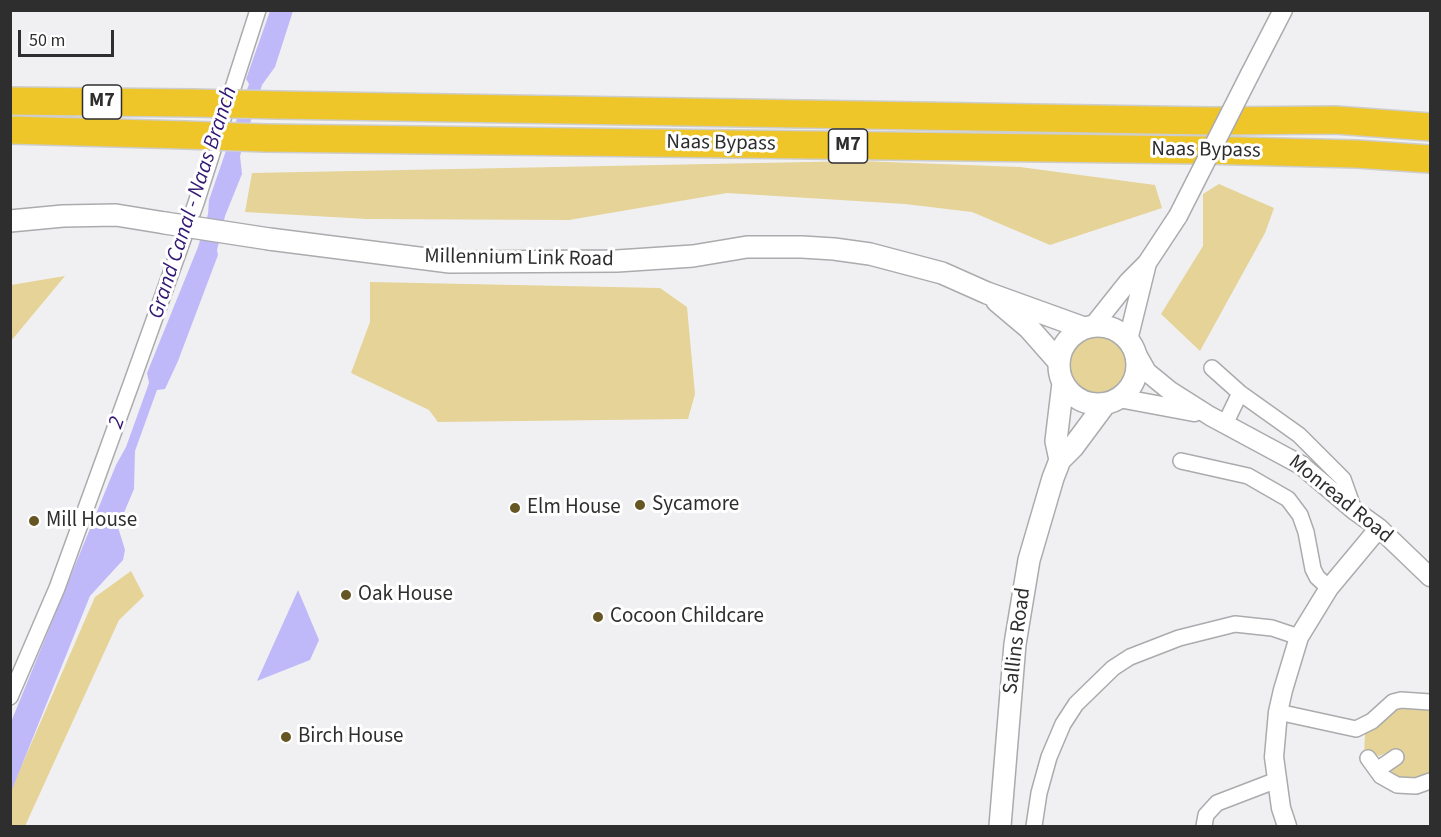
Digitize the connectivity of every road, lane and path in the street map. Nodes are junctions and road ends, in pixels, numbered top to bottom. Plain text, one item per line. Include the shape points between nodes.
1 (258, 10) edge
2 (1283, 10) edge
3 (10, 101) edge
4 (1431, 127) edge
5 (10, 130) edge
6 (1431, 159) edge
7 (10, 221) edge
8 (1147, 263) junction
9 (987, 293) junction
10 (1088, 327) junction
11 (1131, 345) junction
12 (1212, 368) dead end
13 (1061, 373) junction
14 (1240, 393) junction
15 (1112, 401) junction
16 (1217, 420) junction
17 (1060, 460) junction
18 (1181, 460) dead end
19 (1354, 510) junction
20 (1379, 528) junction
21 (1431, 577) edge
22 (1329, 588) junction
23 (1299, 638) junction
24 (10, 697) edge
25 (1431, 702) edge
26 (1278, 712) junction
27 (1396, 757) dead end
28 (1277, 780) junction
29 (1431, 781) edge
30 (1000, 826) edge
31 (1034, 826) edge
32 (1204, 826) edge
33 (1287, 826) edge

1 - 24 street via 131,386 57,588
2 - 8 street, bridge via 1178,216
3 - 4 highway, Naas Bypass / M7, bridge via 1335,120
5 - 6 highway, Naas Bypass / M7, bridge via 265,138 1211,150
7 - 9 main road, Millennium Link Road, bridge via 116,215 450,262 616,261 747,248 802,247 870,254 942,273
8 - 10 street
8 - 11 street
9 - 10 main road, Millennium Link Road
9 - 13 main road, Millennium Link Road via 1029,328
10 - 11 main road via 1118,331
10 - 13 main road via 1066,342 1061,351
11 - 15 main road via 1137,360 1134,381 1128,391
11 - 16 street, Monread Road via 1147,372
12 - 14 street
13 - 15 main road via 1070,393 1081,400 1092,404
13 - 17 main road, Sallins Road via 1056,441
14 - 16 street
14 - 19 street via 1299,435 1343,479
15 - 16 street, Monread Road via 1175,407
15 - 17 main road, Sallins Road
16 - 19 street, Monread Road via 1301,465
17 - 30 main road, Sallins Road via 1029,560 1018,618
18 - 22 street via 1248,476 1288,499 1300,515 1313,569
19 - 20 street, Monread Road
20 - 21 street, Monread Road
20 - 22 street
22 - 23 street
23 - 26 street
23 - 31 street via 1272,628 1235,624 1179,638 1113,668 1076,704 1063,724 1049,757
25 - 26 street via 1393,702 1356,729
26 - 28 street via 1274,757
27 - 29 street via 1372,764 1381,776 1397,785 1416,786
28 - 32 street via 1217,803 1206,815
28 - 33 street

